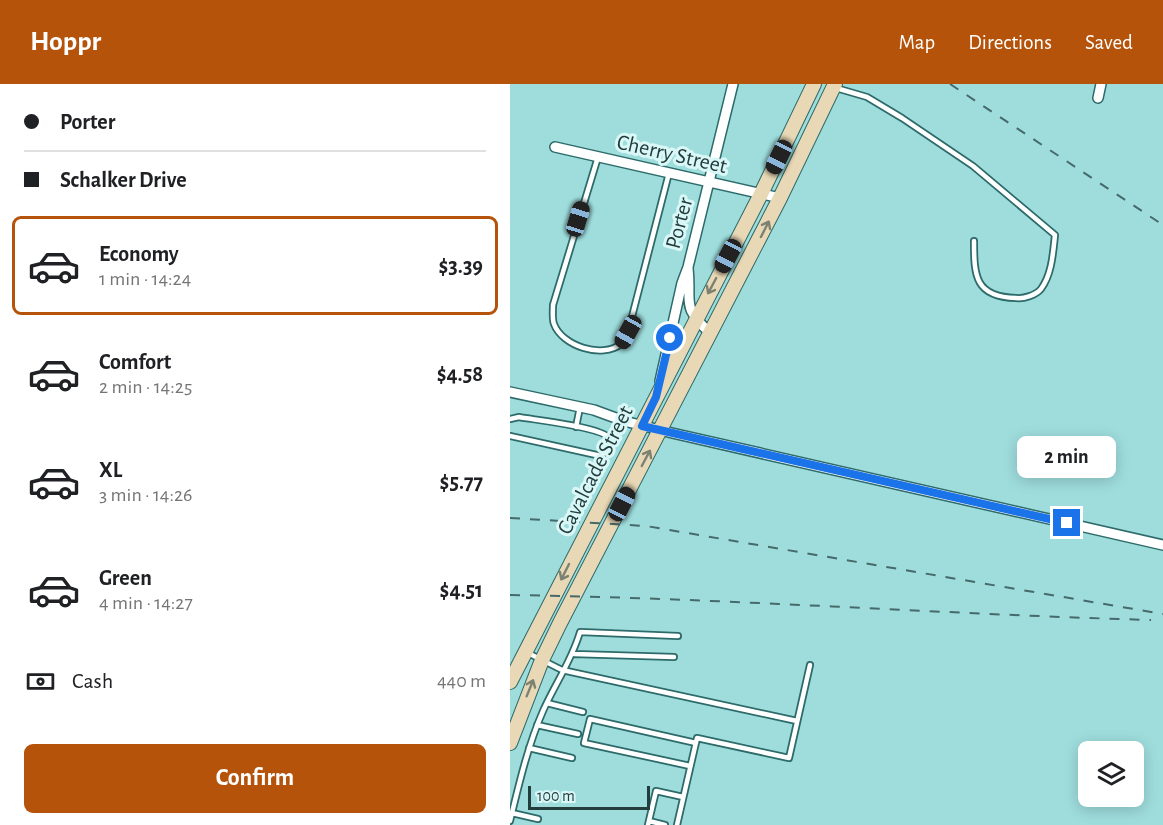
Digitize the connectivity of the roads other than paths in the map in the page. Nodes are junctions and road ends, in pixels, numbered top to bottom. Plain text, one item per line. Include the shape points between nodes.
1 (733, 84) edge
2 (814, 84) edge
3 (1101, 84) edge
4 (834, 86) edge
5 (1098, 98) dead end
6 (555, 147) dead end
7 (598, 157) junction
8 (669, 173) junction
9 (710, 182) junction
10 (761, 194) junction
11 (780, 198) junction
12 (974, 241) dead end
13 (688, 267) junction
14 (695, 319) junction
15 (711, 334) junction
16 (510, 392) edge
17 (656, 397) junction
18 (580, 407) junction
19 (510, 419) edge
20 (642, 426) junction
21 (576, 427) junction
22 (661, 430) junction
23 (510, 436) edge
24 (1163, 545) edge
25 (578, 547) junction
26 (594, 556) junction
27 (678, 636) dead end
28 (524, 651) junction
29 (574, 654) junction
30 (674, 657) dead end
31 (542, 660) junction
32 (810, 665) dead end
33 (562, 670) junction
34 (510, 682) edge
35 (547, 703) junction
36 (583, 712) dead end
37 (797, 721) junction
38 (537, 725) junction
39 (578, 734) dead end
40 (510, 743) edge
41 (696, 743) junction
42 (529, 748) junction
43 (572, 758) dead end
44 (690, 766) junction
45 (683, 797) junction
46 (512, 813) junction
47 (538, 819) dead end
48 (510, 821) edge
49 (649, 823) edge
50 (665, 825) edge
51 (677, 825) edge

1 - 9 street, Porter
2 - 10 main road, Cavalcade Street
3 - 5 street
4 - 11 main road, Cavalcade Street
4 - 12 lane via 867,97 902,118 973,166 1055,235 1050,272 1040,291 1023,299 996,298 976,275
6 - 7 street, Cherry Street
7 - 8 street, Cherry Street
7 - 8 lane via 553,305 553,323 560,335 587,348 612,349 622,344 628,332
8 - 9 street, Cherry Street
9 - 10 street, Cherry Street
9 - 13 street, Porter
10 - 11 street, Cherry Street
10 -> 14 main road, Cavalcade Street
15 -> 11 main road, Cavalcade Street
13 - 14 street, Porter via 687,300
13 - 17 street, Porter
14 - 15 street
14 - 17 main road, Cavalcade Street
15 - 22 main road, Cavalcade Street
16 - 18 street
17 - 20 main road, Cavalcade Street
18 - 20 street
18 - 21 lane
19 - 21 lane via 519,417
20 - 22 street
20 - 25 main road, Cavalcade Street
21 - 23 lane via 608,435 604,454
22 - 24 street
26 -> 22 main road, Cavalcade Street
25 - 26 main road
25 -> 28 main road, Cavalcade Street
26 - 31 main road, Cavalcade Street
27 - 29 lane via 580,632
28 - 31 lane
28 - 34 main road, Cavalcade Street
29 - 30 lane
29 - 33 lane
31 - 33 lane
40 -> 31 main road, Cavalcade Street
32 - 37 lane
33 - 35 lane
33 - 37 lane
35 - 36 lane
35 - 38 lane
37 - 41 lane via 789,758 697,738
38 - 39 lane
38 - 42 lane
41 - 44 lane
41 - 44 lane via 590,719 584,743
42 - 43 lane
42 - 46 lane
44 - 45 lane
45 - 49 lane via 656,791
45 - 51 lane
46 - 47 lane
46 - 48 lane
49 - 50 lane

